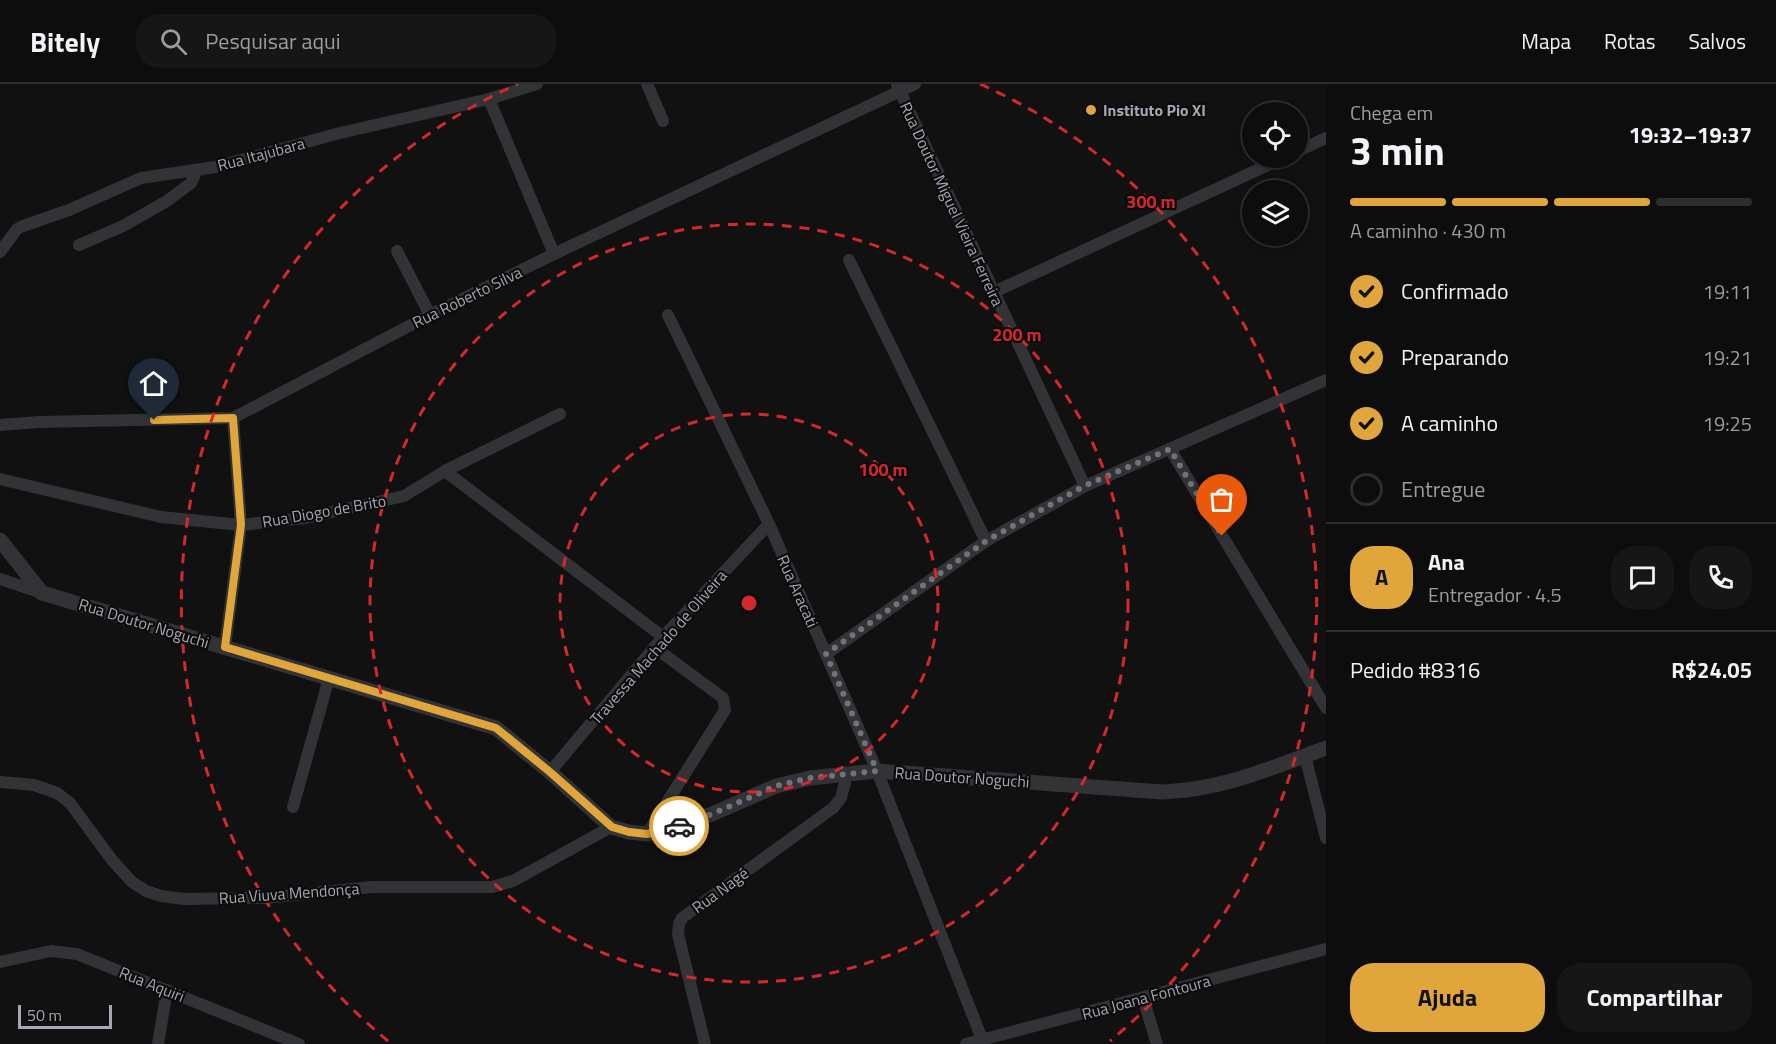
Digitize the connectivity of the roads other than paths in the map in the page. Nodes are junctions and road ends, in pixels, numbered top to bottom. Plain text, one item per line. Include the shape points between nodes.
1 (537, 84) edge
2 (647, 84) edge
3 (915, 84) edge
4 (898, 88) edge
5 (489, 99) junction
6 (663, 121) dead end
7 (1326, 138) edge
8 (1308, 146) edge
9 (1261, 168) edge
10 (197, 170) junction
11 (17, 229) junction
12 (0, 233) edge
13 (79, 245) dead end
14 (397, 251) dead end
15 (0, 252) edge
16 (554, 254) junction
17 (849, 260) dead end
18 (994, 292) junction
19 (430, 315) junction
20 (668, 315) dead end
21 (1326, 380) edge
22 (560, 414) dead end
23 (233, 418) junction
24 (0, 425) edge
25 (1170, 449) junction
26 (445, 471) junction
27 (0, 479) edge
28 (1084, 486) junction
29 (769, 524) junction
30 (241, 525) junction
31 (0, 540) edge
32 (986, 541) junction
33 (0, 579) edge
34 (42, 593) junction
35 (663, 637) junction
36 (225, 647) junction
37 (654, 647) junction
38 (826, 654) junction
39 (329, 678) junction
40 (1326, 708) edge
41 (1326, 748) edge
42 (1305, 756) junction
43 (877, 771) junction
44 (550, 772) junction
45 (848, 774) junction
46 (0, 782) edge
47 (293, 807) dead end
48 (612, 827) junction
49 (647, 834) junction
50 (1326, 838) edge
51 (1326, 949) edge
52 (0, 962) edge
53 (167, 990) junction
54 (1143, 998) junction
55 (982, 1040) junction
56 (158, 1044) edge
57 (299, 1044) edge
58 (705, 1044) edge
59 (966, 1044) edge
60 (1157, 1044) edge

1 - 5 street, Rua Itajubara
2 - 6 street
3 - 4 street, Rua Roberto Silva
4 - 16 street, Rua Roberto Silva
4 - 18 street, Rua Doutor Miguel Vieira Ferreira
5 - 10 street, Rua Itajubara
5 - 16 street
7 - 8 street
9 - 18 street
10 - 11 street, Rua Itajubara via 141,178
10 - 13 street via 191,183 167,201
11 - 12 street, Rua Itajubara
11 - 15 street
14 - 19 street
16 - 19 street, Rua Roberto Silva
17 - 32 street
18 - 28 street, Rua Doutor Miguel Vieira Ferreira
19 - 23 street, Rua Roberto Silva
20 - 29 street, Rua Aracati
21 - 25 street
22 - 26 street, Rua Diogo de Brito
23 - 24 street, Rua Roberto Silva
23 - 30 street
25 - 28 street
25 - 40 street
26 - 30 street, Rua Diogo de Brito via 414,491 380,502 305,518
26 - 35 street
27 - 30 street, Rua Diogo de Brito via 161,517
28 - 32 street
29 - 35 street, Travessa Machado de Oliveira
29 - 38 street, Rua Aracati
30 - 36 street
31 - 34 street
32 - 38 street
33 - 34 street
34 - 36 street, Rua Doutor Noguchi
35 - 37 street, Travessa Machado de Oliveira
36 - 39 street, Rua Doutor Noguchi
37 - 44 street, Travessa Machado de Oliveira
37 - 49 street via 723,698 725,706
38 - 43 street, Rua Aracati
39 - 44 street, Rua Doutor Noguchi via 486,724 505,733
39 - 47 street
41 - 42 street, Rua Doutor Noguchi
42 - 43 street, Rua Doutor Noguchi via 1219,785 1162,792
42 - 50 street
43 - 45 street, Rua Doutor Noguchi
43 - 55 street, Rua Aracati
44 - 48 street, Rua Doutor Noguchi
45 - 49 street, Rua Doutor Noguchi via 776,786 712,814
45 - 58 street, Rua Nagé via 841,798 833,808 682,918 678,934
46 - 48 street, Rua Viuva Mendonça via 34,785 57,793 70,803 132,882 161,896 184,899 265,898 372,887 492,887 513,881
48 - 49 street, Rua Doutor Noguchi
51 - 54 street, Rua Joana Fontoura
52 - 53 street, Rua Aquiri via 51,951 71,953
53 - 56 street
53 - 57 street, Rua Aquiri
54 - 55 street, Rua Joana Fontoura
54 - 60 street
55 - 59 street, Rua Joana Fontoura

